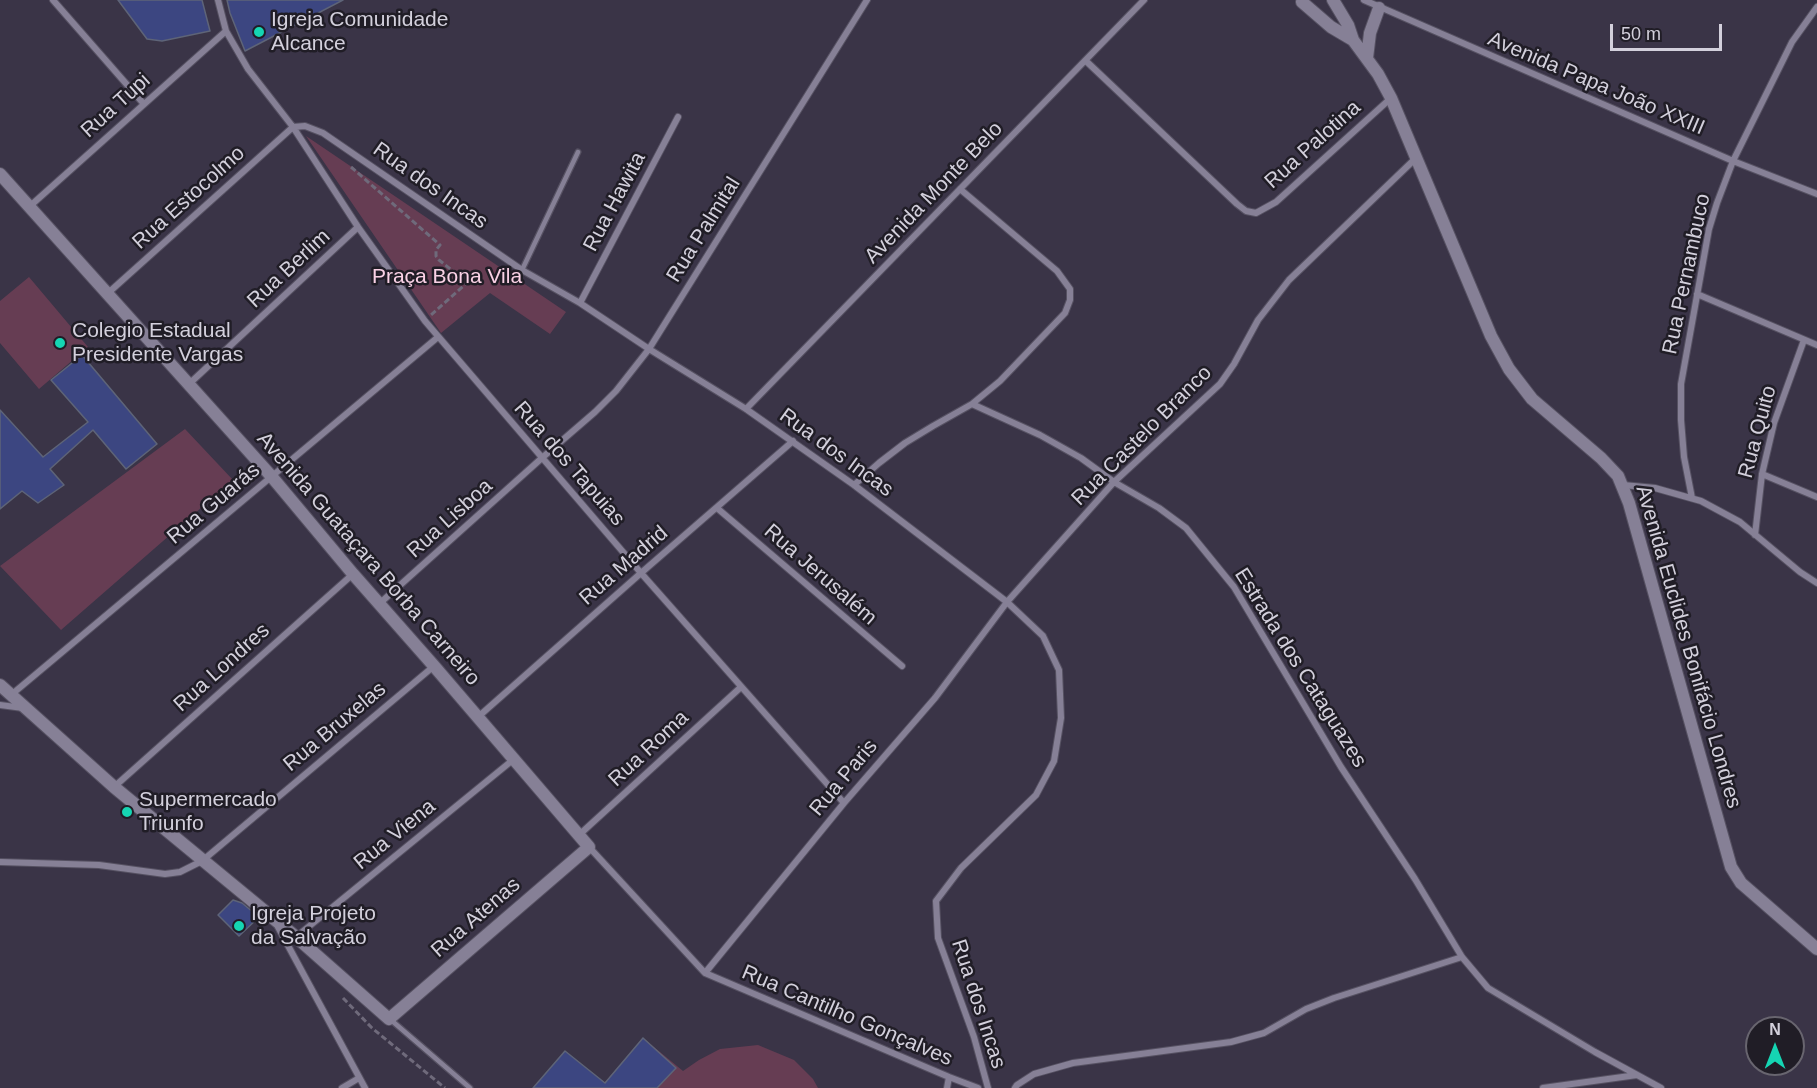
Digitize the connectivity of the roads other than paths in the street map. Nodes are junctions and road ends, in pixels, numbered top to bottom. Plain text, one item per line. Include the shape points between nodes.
1 (53, 0) edge
2 (218, 0) edge
3 (867, 0) edge
4 (1144, 0) edge
5 (1316, 0) edge
6 (1333, 0) edge
7 (1364, 0) edge
8 (1299, 1) edge
9 (1817, 7) edge
10 (1379, 8) junction
11 (226, 31) junction
12 (1353, 40) junction
13 (1367, 58) junction
14 (1086, 61) junction
15 (1391, 98) junction
16 (143, 103) junction
17 (678, 117) dead end
18 (293, 127) junction
19 (578, 152) dead end
20 (1416, 158) junction
21 (1733, 162) junction
22 (0, 174) edge
23 (960, 189) junction
24 (1817, 194) edge
25 (29, 207) junction
26 (358, 227) junction
27 (522, 270) junction
28 (107, 294) junction
29 (1697, 294) junction
30 (580, 303) junction
31 (438, 337) junction
32 (1804, 340) junction
33 (1817, 345) edge
34 (649, 349) junction
35 (189, 384) junction
36 (972, 404) junction
37 (746, 409) junction
38 (793, 441) junction
39 (543, 457) junction
40 (1762, 474) junction
41 (272, 477) junction
42 (1114, 482) junction
43 (854, 485) junction
44 (1622, 485) junction
45 (1817, 497) edge
46 (1692, 498) junction
47 (717, 508) junction
48 (1755, 535) junction
49 (641, 573) junction
50 (353, 574) junction
51 (1817, 583) edge
52 (1007, 602) junction
53 (379, 604) junction
54 (434, 666) junction
55 (902, 666) dead end
56 (0, 685) edge
57 (741, 687) junction
58 (11, 694) junction
59 (0, 705) edge
60 (26, 708) junction
61 (478, 717) junction
62 (514, 759) junction
63 (114, 787) junction
64 (844, 803) junction
65 (579, 835) junction
66 (589, 847) junction
67 (202, 861) junction
68 (0, 862) edge
69 (274, 918) junction
70 (296, 937) junction
71 (1817, 949) edge
72 (1462, 957) junction
73 (705, 972) junction
74 (389, 1018) junction
75 (1637, 1075) junction
76 (359, 1077) junction
77 (949, 1077) junction
78 (342, 1088) edge
79 (365, 1088) edge
80 (470, 1088) edge
81 (947, 1088) edge
82 (978, 1088) edge
83 (988, 1088) edge
84 (1015, 1088) edge
85 (1543, 1088) edge
86 (1661, 1088) edge

1 - 16 street
2 - 11 street
3 - 34 street, Rua Palmital
4 - 14 street, Avenida Monte Belo
5 - 8 street
6 - 12 street, Avenida Euclides Bonifácio Londres
7 - 10 street, Avenida Papa João XXIII
8 - 12 street, Avenida Euclides Bonifácio Londres
9 - 21 street, Rua Pernambuco via 1792,42
10 - 13 street
10 - 21 street, Avenida Papa João XXIII
11 - 16 street, Rua Tupi
11 - 18 street via 248,69
12 - 13 street, Avenida Euclides Bonifácio Londres
13 - 15 street, Avenida Euclides Bonifácio Londres
14 - 15 street, Rua Palotina via 1237,204 1256,213 1276,202
14 - 23 street, Avenida Monte Belo
15 - 20 street, Avenida Euclides Bonifácio Londres
16 - 25 street, Rua Tupi
17 - 30 street, Rua Hawita
18 - 26 street, Rua dos Tapuias
18 - 27 street, Rua dos Incas via 305,126 323,133
18 - 28 street, Rua Estocolmo
19 - 27 lane
20 - 42 street, Rua Castelo Branco via 1289,280 1258,320 1220,384
20 - 44 street, Avenida Euclides Bonifácio Londres via 1491,336 1509,369 1532,399 1601,458
21 - 24 street, Avenida Papa João XXIII
21 - 29 street, Rua Pernambuco via 1709,229
22 - 25 street, Avenida Guataçara Borba Carneiro
23 - 36 street via 1057,271 1070,289 1065,313 1000,381
23 - 37 street, Avenida Monte Belo
25 - 28 street, Avenida Guataçara Borba Carneiro
26 - 31 street, Rua dos Tapuias
26 - 35 street, Rua Berlim
27 - 30 street, Rua dos Incas
28 - 35 street, Avenida Guataçara Borba Carneiro
29 - 32 street
29 - 46 street, Rua Pernambuco via 1681,384 1684,457
30 - 34 street, Rua dos Incas
31 - 39 street, Rua dos Tapuias
31 - 41 street, Rua Guarás
32 - 33 street
32 - 40 street, Rua Quito via 1774,423
34 - 37 street, Rua dos Incas
34 - 39 street, Rua Palmital via 616,391
35 - 41 street, Avenida Guataçara Borba Carneiro
36 - 42 street, Estrada dos Cataguazes via 1040,435
36 - 43 street via 905,443
37 - 38 street, Rua dos Incas
38 - 43 street, Rua dos Incas
38 - 47 street, Rua Madrid
39 - 49 street, Rua dos Tapuias
39 - 53 street, Rua Lisboa
40 - 45 street
40 - 48 street, Rua Quito
41 - 50 street, Avenida Guataçara Borba Carneiro
41 - 58 street, Rua Guarás
42 - 52 street, Rua Castelo Branco
42 - 72 street, Estrada dos Cataguazes via 1186,528 1234,587 1341,767
43 - 52 street, Rua dos Incas
44 - 46 street
44 - 71 street, Avenida Euclides Bonifácio Londres via 1731,867 1741,883
46 - 48 street via 1740,522
47 - 49 street, Rua Madrid
47 - 55 street, Rua Jerusalém
48 - 51 street
49 - 57 street, Rua dos Tapuias
49 - 61 street, Rua Madrid
50 - 53 street, Avenida Guataçara Borba Carneiro
50 - 63 street, Rua Londres
52 - 64 street, Rua Paris via 935,698
52 - 83 street, Rua dos Incas via 1043,636 1059,670 1061,718 1054,761 1036,795 961,868 936,901 938,938
53 - 54 street, Avenida Guataçara Borba Carneiro
54 - 61 street, Avenida Guataçara Borba Carneiro
54 - 67 street, Rua Bruxelas
56 - 58 street
57 - 64 street, Rua dos Tapuias
57 - 65 street, Rua Roma
58 - 60 street
59 - 60 street
60 - 63 street
61 - 62 street, Avenida Guataçara Borba Carneiro
62 - 65 street, Avenida Guataçara Borba Carneiro
62 - 70 street, Rua Viena
63 - 67 street
64 - 73 street, Rua Paris
65 - 66 street, Avenida Guataçara Borba Carneiro
66 - 73 street, Avenida Guataçara Borba Carneiro
66 - 74 street, Rua Atenas
67 - 68 street, Rua Bruxelas via 180,872 165,874 99,866
67 - 69 street
69 - 70 street
69 - 76 street
70 - 74 street
72 - 75 street, Estrada dos Cataguazes via 1488,988
72 - 84 street via 1334,998 1264,1033 1232,1042 1073,1063 1034,1074
73 - 77 street, Rua Cantilho Gonçalves
74 - 80 lane
75 - 85 street
75 - 86 street, Estrada dos Cataguazes
76 - 78 street
76 - 79 street
77 - 81 street
77 - 82 street, Rua Cantilho Gonçalves

